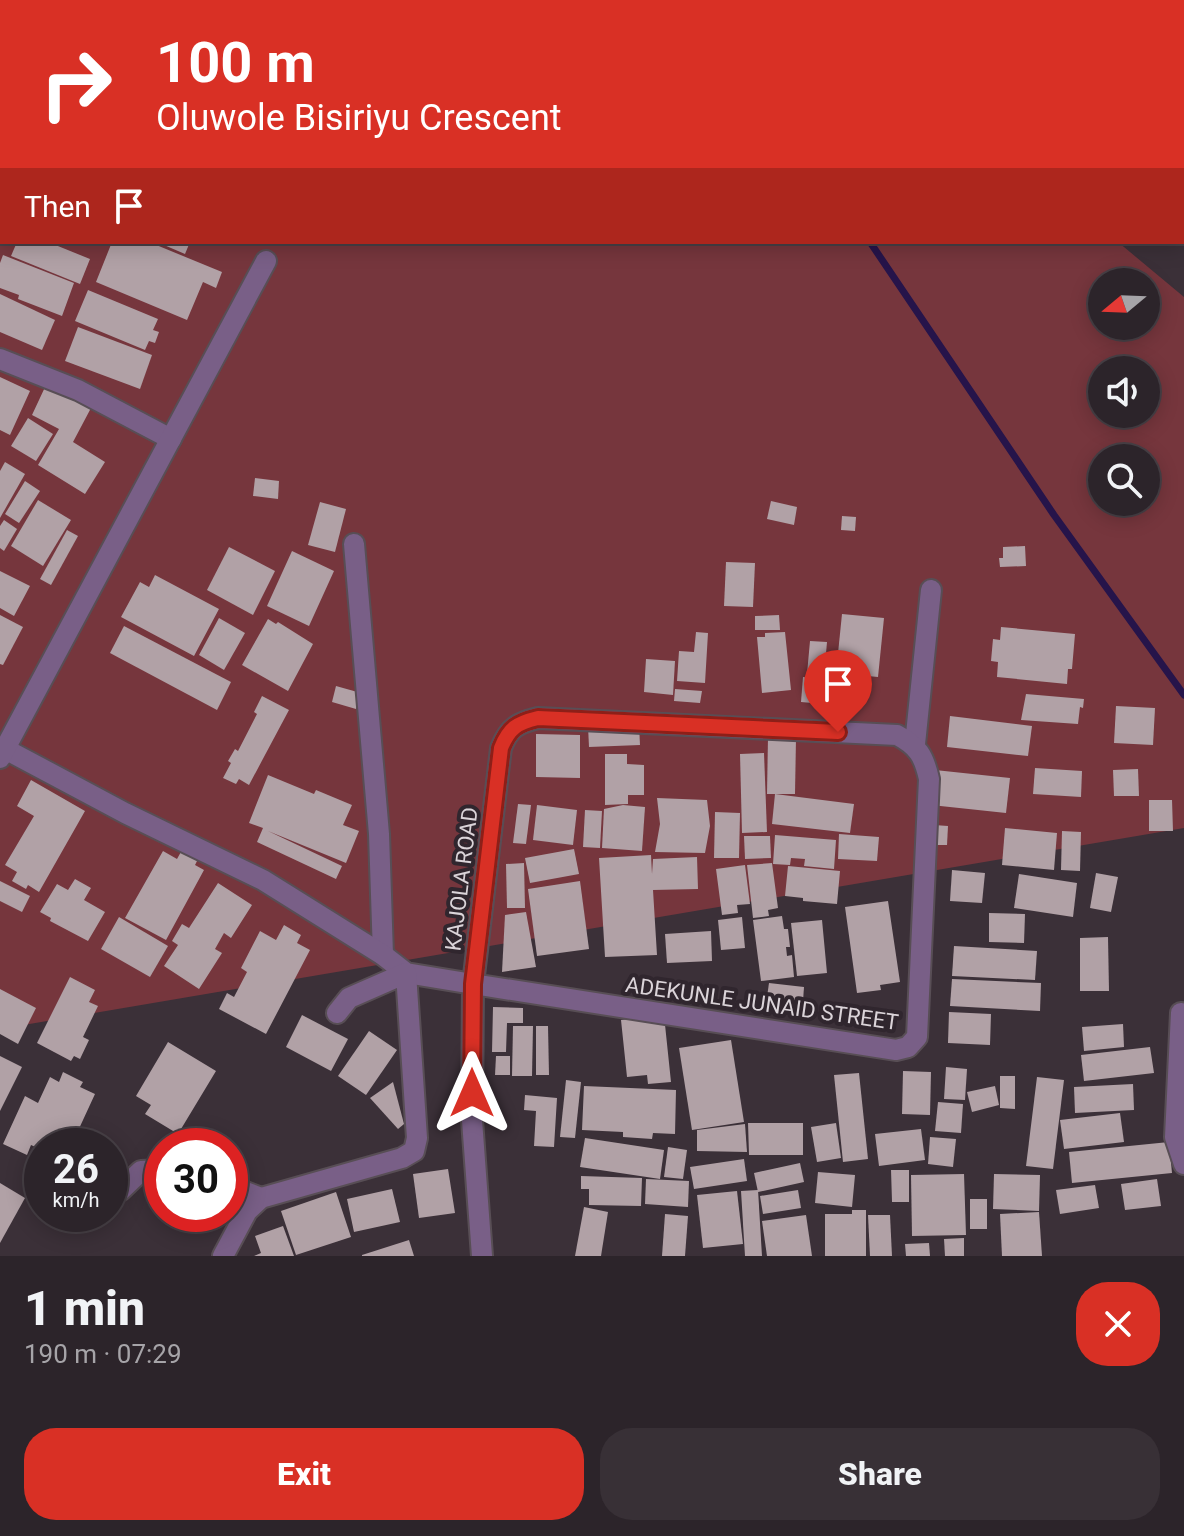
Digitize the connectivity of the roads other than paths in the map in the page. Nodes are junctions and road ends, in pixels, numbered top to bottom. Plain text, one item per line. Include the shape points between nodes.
1 (266, 261) dead end
2 (0, 359) edge
3 (171, 439) junction
4 (354, 544) dead end
5 (931, 590) dead end
6 (906, 740) junction
7 (2, 754) edge
8 (383, 955) junction
9 (406, 973) junction
10 (473, 984) junction
11 (337, 1013) dead end
12 (1181, 1013) dead end
13 (1184, 1164) edge
14 (144, 1171) edge
15 (128, 1183) edge
16 (248, 1193) edge
17 (261, 1198) junction
18 (223, 1256) edge
19 (482, 1256) edge

1 - 3 street
2 - 3 street via 78,390
3 - 7 street
4 - 8 street via 379,834
5 - 6 street
6 - 10 street, KAJOLA ROAD via 538,718 519,722 501,748
6 - 10 street, ADEKUNLE JUNAID STREET via 924,757 929,779 917,1037 908,1047 883,1049
7 - 8 street via 263,880
8 - 9 street
9 - 10 street
9 - 11 street via 349,998
9 - 17 street via 414,1151
10 - 19 street, KAJOLA ROAD via 472,1120
12 - 13 street via 1175,1137
14 - 15 street
16 - 17 street
17 - 18 street via 247,1211

